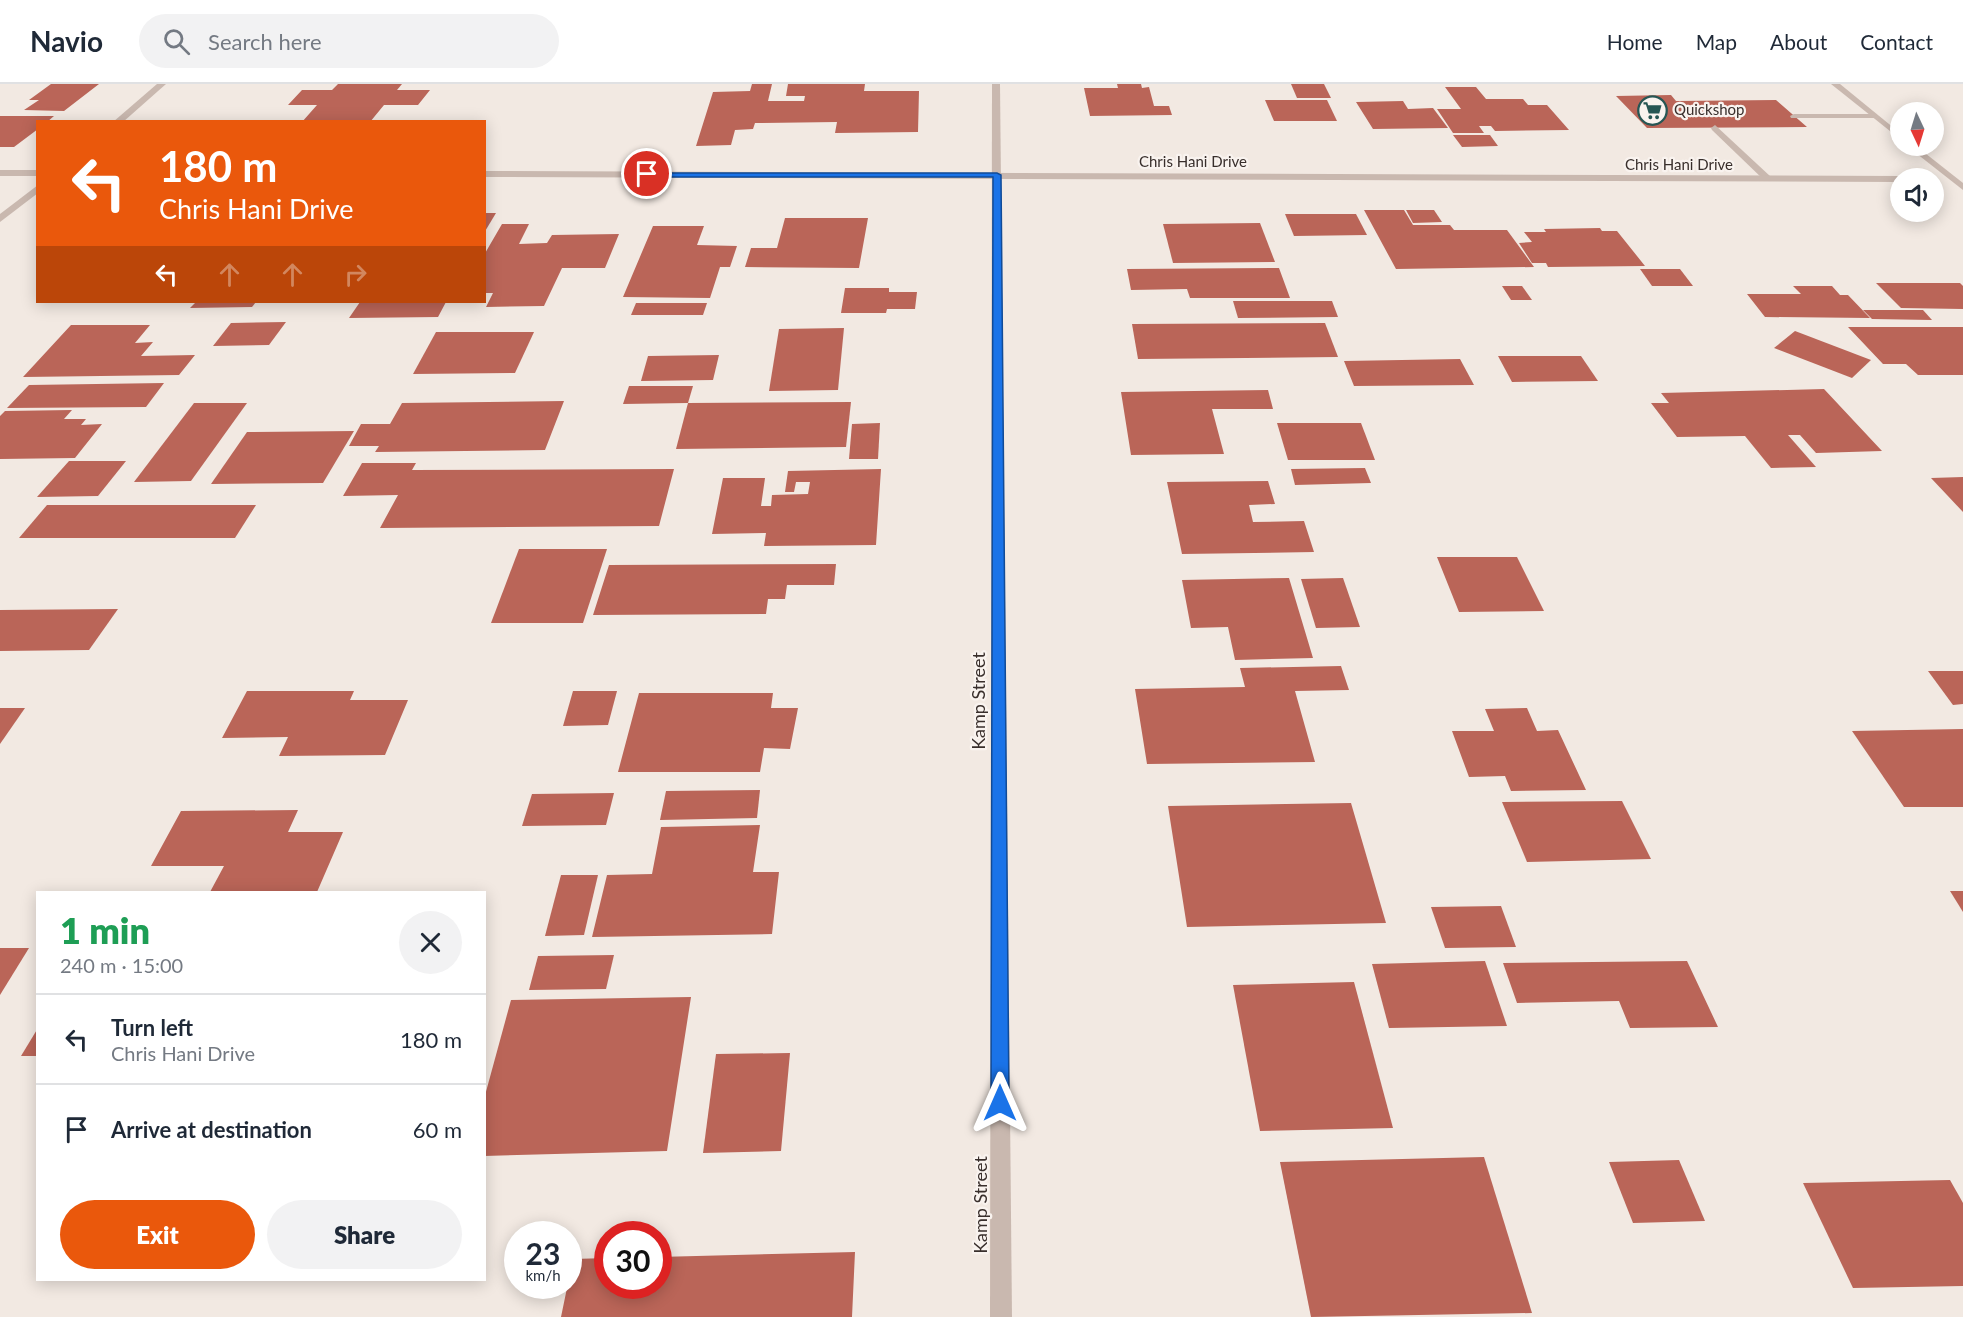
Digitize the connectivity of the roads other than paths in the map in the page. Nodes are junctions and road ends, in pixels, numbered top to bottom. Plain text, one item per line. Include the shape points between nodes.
1 (162, 84) edge
2 (996, 84) edge
3 (1835, 84) edge
4 (1794, 116) dead end
5 (1874, 116) junction
6 (119, 120) edge
7 (1715, 128) dead end
8 (1890, 129) edge
9 (1925, 156) edge
10 (0, 173) edge
11 (36, 173) edge
12 (486, 174) edge
13 (997, 175) junction
14 (1768, 179) junction
15 (1890, 179) edge
16 (1958, 179) edge
17 (1963, 187) edge
18 (36, 190) edge
19 (0, 219) edge
20 (1001, 1317) edge

1 - 6 street
2 - 13 street, Kamp Street
3 - 5 street
4 - 5 street
5 - 8 street
7 - 14 street
9 - 16 street
10 - 11 street
12 - 13 street, Chris Hani Drive
13 - 14 street, Chris Hani Drive
13 - 20 street, Kamp Street
14 - 15 street, Chris Hani Drive
16 - 17 street
18 - 19 street

